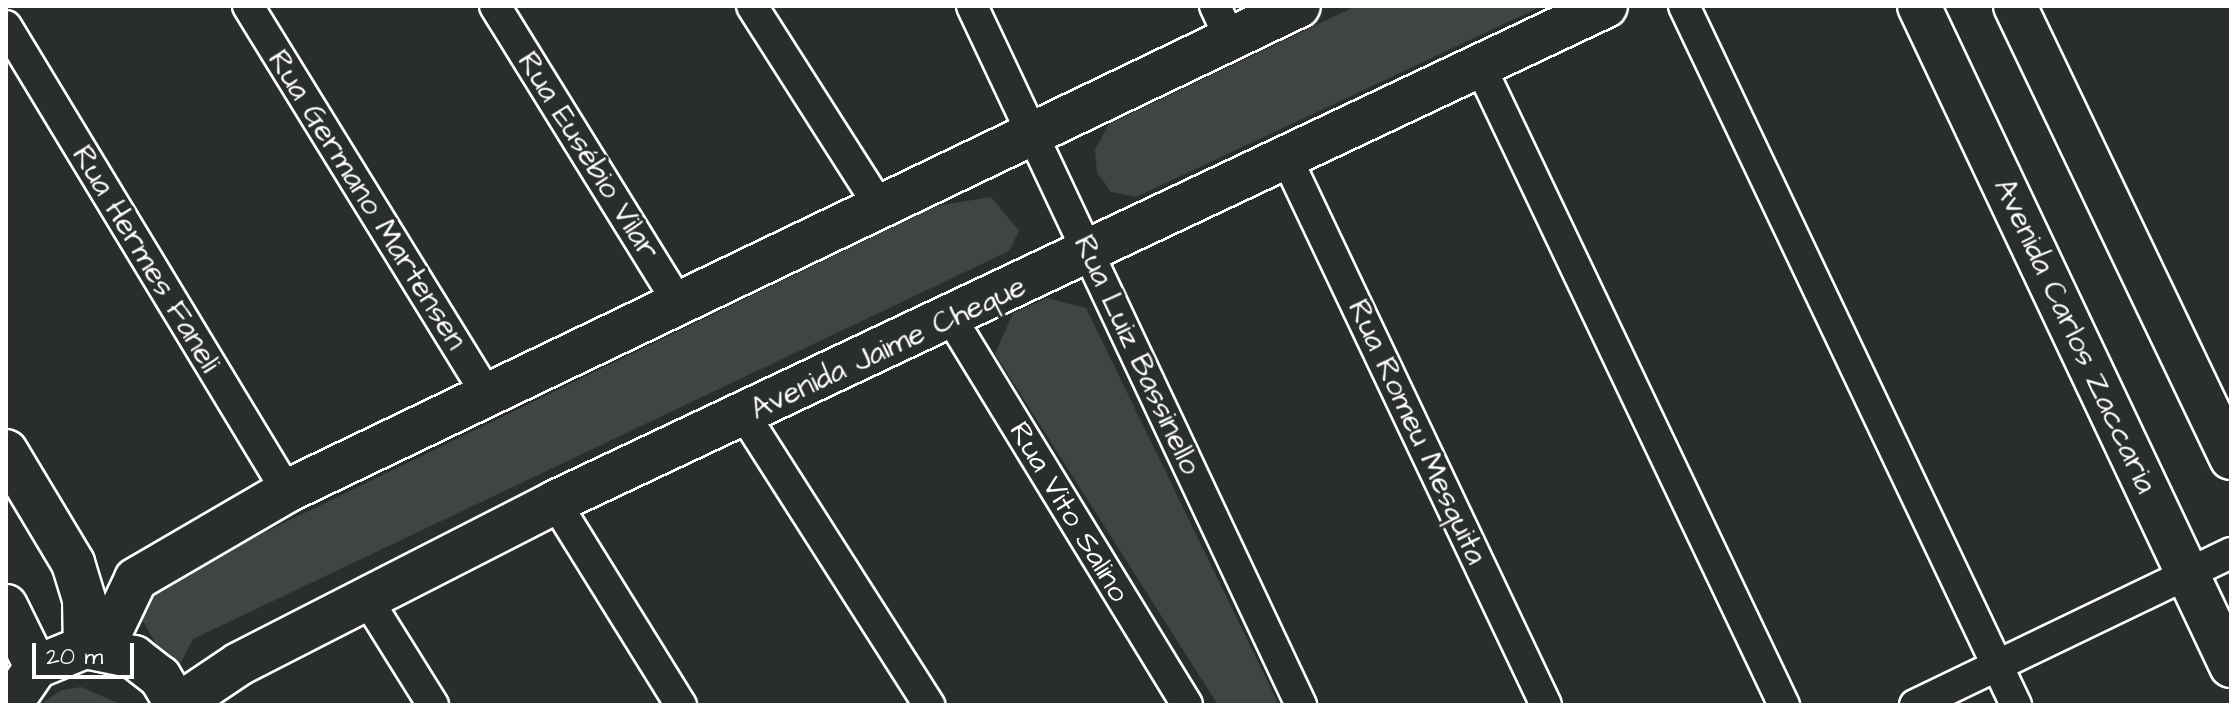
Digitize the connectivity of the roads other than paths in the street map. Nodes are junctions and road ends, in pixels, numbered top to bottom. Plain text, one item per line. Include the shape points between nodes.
1 (248, 6) edge
2 (495, 6) edge
3 (752, 6) edge
4 (972, 6) edge
5 (1299, 6) edge
6 (1606, 6) edge
7 (1684, 6) edge
8 (1919, 6) edge
9 (2015, 6) edge
10 (1223, 22) edge
11 (6, 26) edge
12 (1480, 66) junction
13 (1032, 133) junction
14 (1287, 159) junction
15 (880, 207) junction
16 (1090, 253) junction
17 (680, 305) junction
18 (951, 318) junction
19 (487, 394) junction
20 (745, 416) junction
21 (6, 451) edge
22 (2231, 458) edge
23 (287, 491) junction
24 (555, 502) junction
25 (2231, 553) edge
26 (2187, 574) junction
27 (365, 596) junction
28 (6, 606) edge
29 (94, 648) junction
30 (1998, 665) junction
31 (2231, 666) edge
32 (17, 692) edge
33 (178, 705) edge
34 (433, 705) edge
35 (681, 705) edge
36 (929, 705) edge
37 (1187, 705) edge
38 (1301, 705) edge
39 (1546, 705) edge
40 (1784, 705) edge
41 (1915, 705) edge
42 (2016, 705) edge

1 - 19 street, Rua Germano Martensen
2 - 17 street, Rua Eusébio Vilar
3 - 15 street
4 - 13 street, Rua Luiz Bassinello
5 - 10 street
6 - 12 street, Avenida Jaime Cheque
7 - 30 street
8 - 26 street, Avenida Carlos Zaccaria
9 - 22 street
10 - 13 street
11 - 23 street, Rua Hermes Faneli
12 - 14 street, Avenida Jaime Cheque
12 - 40 street
13 - 15 street
13 - 16 street, Rua Luiz Bassinello
14 - 16 street, Avenida Jaime Cheque
14 - 39 street, Rua Romeu Mesquita
15 - 17 street
16 - 18 street, Avenida Jaime Cheque
16 - 38 street, Rua Luiz Bassinello
17 - 19 street
18 - 20 street, Avenida Jaime Cheque
18 - 37 street, Rua Vito Salino
19 - 23 street
20 - 24 street, Avenida Jaime Cheque
20 - 36 street
21 - 29 street via 73,563
23 - 29 street via 136,579
24 - 27 street, Avenida Jaime Cheque
24 - 35 street
25 - 26 street
26 - 30 street
26 - 31 street, Avenida Carlos Zaccaria
27 - 33 street, Avenida Jaime Cheque
27 - 34 street
28 - 32 street
29 - 32 street
29 - 33 street via 134,657 160,677
30 - 41 street
30 - 42 street

